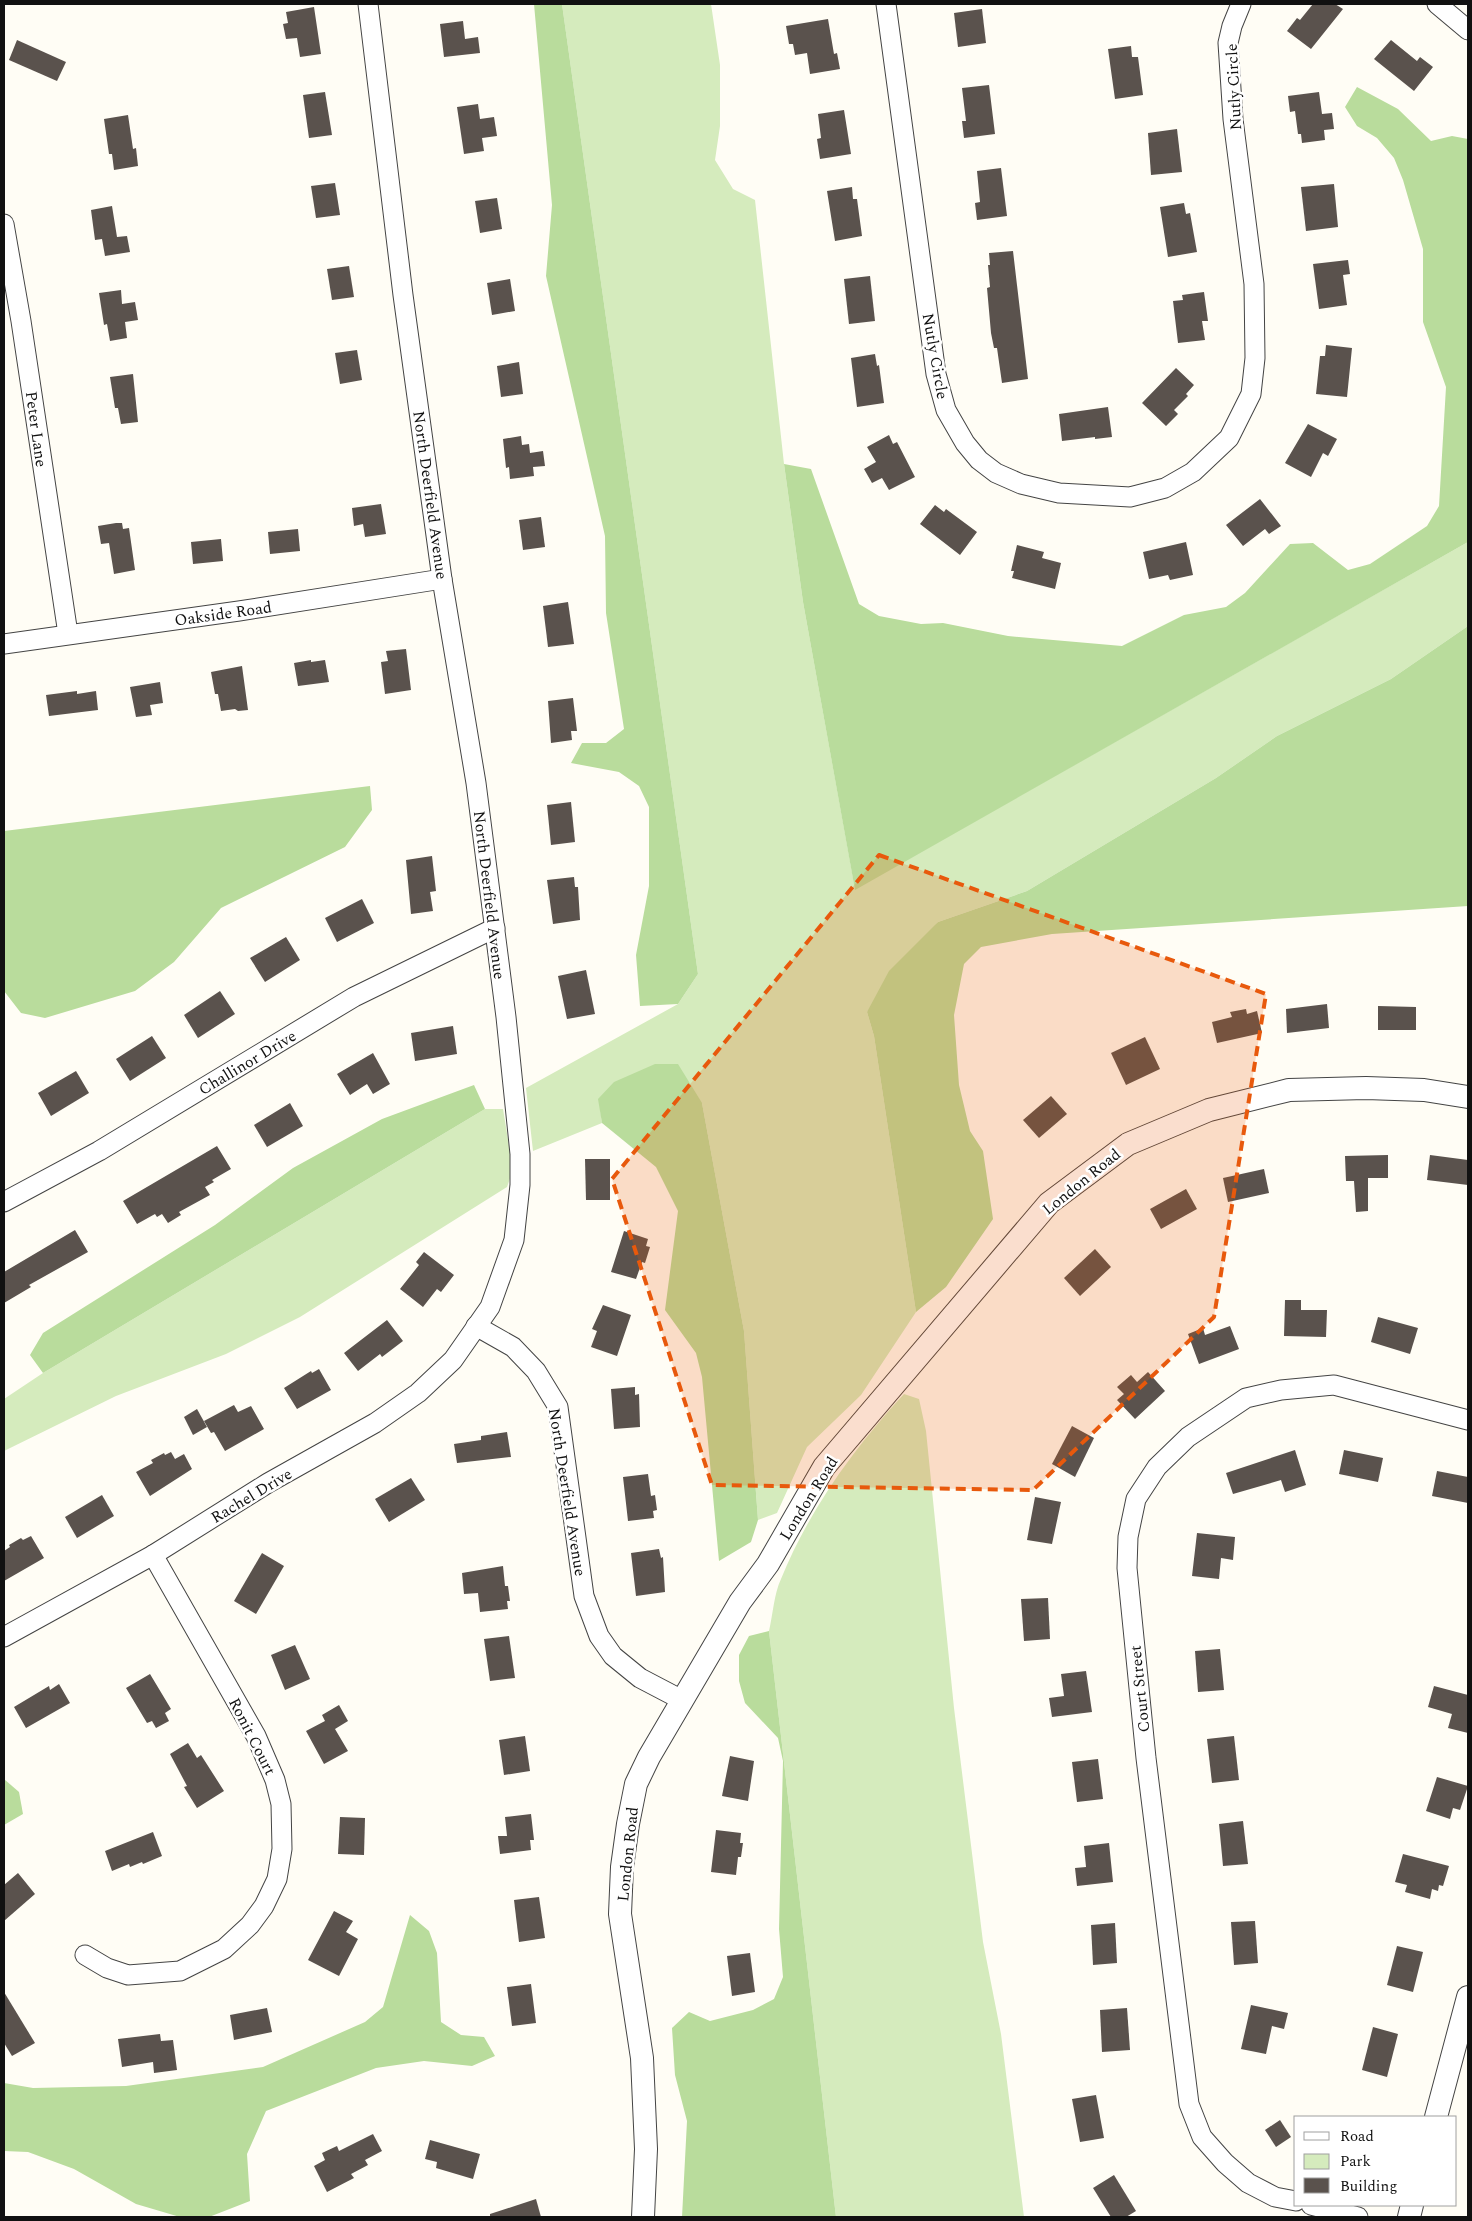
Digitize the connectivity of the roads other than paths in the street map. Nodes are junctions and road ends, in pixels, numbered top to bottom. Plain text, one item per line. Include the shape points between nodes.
1 (368, 4) edge
2 (886, 4) edge
3 (1241, 4) edge
4 (1437, 4) edge
5 (1468, 30) edge
6 (4, 224) edge
7 (442, 579) junction
8 (68, 634) junction
9 (4, 644) edge
10 (495, 928) junction
11 (1468, 1097) edge
12 (4, 1202) edge
13 (476, 1326) junction
14 (1468, 1420) edge
15 (153, 1555) junction
16 (4, 1637) edge
17 (682, 1700) junction
18 (85, 1955) dead end
19 (1468, 1997) edge
20 (1436, 2116) edge
21 (1294, 2201) edge
22 (1315, 2206) edge
23 (643, 2217) edge
24 (1358, 2217) edge

1 - 7 street, North Deerfield Avenue
2 - 3 street, Nutly Circle via 936,374 946,410 979,460 996,473 1020,484 1059,493 1130,497 1164,488 1193,472 1229,438 1251,394 1255,358 1254,284 1233,119 1228,44
4 - 5 street
6 - 8 street, Peter Lane
7 - 8 street, Oakside Road
7 - 10 street, North Deerfield Avenue via 476,784
8 - 9 street, Oakside Road
10 - 12 street, Challinor Drive via 354,997 99,1151
10 - 13 street, North Deerfield Avenue via 520,1154 520,1185 514,1240 490,1307
11 - 17 street, London Road via 1424,1090 1289,1090 1209,1110 1128,1144 1048,1203 824,1467 768,1564 740,1602
13 - 15 street, Rachel Drive via 454,1360 418,1393 375,1423 268,1483
13 - 17 street, North Deerfield Avenue via 513,1347 536,1371 558,1407 584,1596 599,1636 613,1656 640,1678
14 - 21 street, Court Street via 1334,1385 1281,1390 1246,1398 1188,1437 1157,1467 1136,1499 1128,1538 1127,1568 1146,1758 1189,2104 1202,2137 1225,2163 1248,2184
15 - 16 street, Rachel Drive
15 - 18 street, Ronit Court via 256,1736 275,1780 281,1804 282,1849 277,1879 264,1906 244,1931 224,1949 180,1970 128,1975
17 - 23 street, London Road via 636,1784 622,1867 620,1914 642,2058 646,2149
19 - 20 street
22 - 24 street

